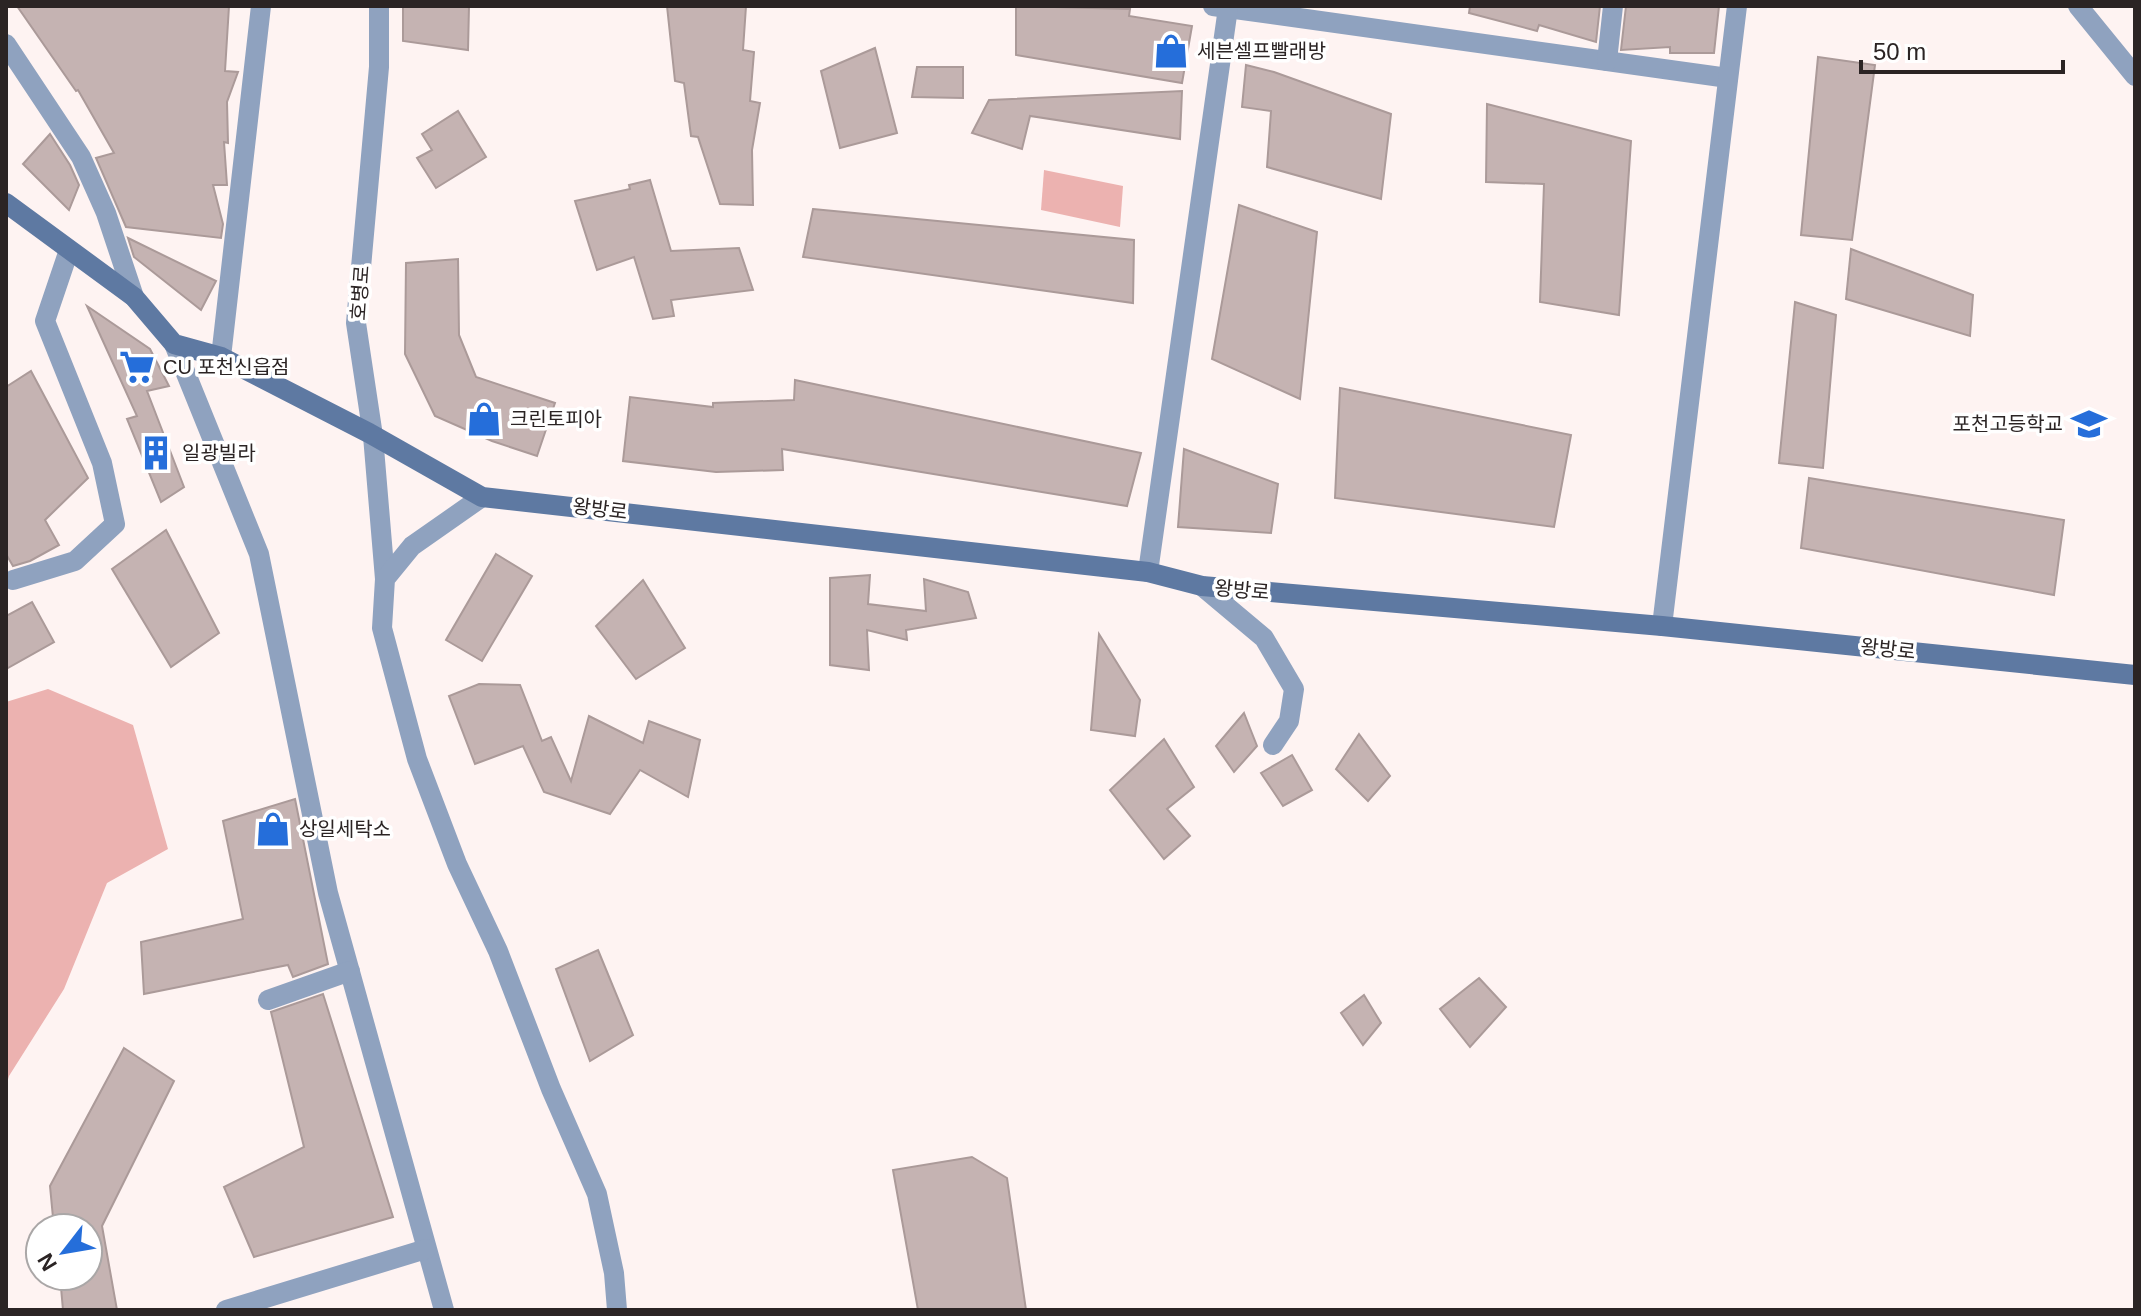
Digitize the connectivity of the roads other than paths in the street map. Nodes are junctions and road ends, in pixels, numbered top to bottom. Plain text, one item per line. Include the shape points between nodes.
1 (261, 6) edge
2 (379, 6) edge
3 (1613, 6) edge
4 (1737, 6) edge
5 (2078, 6) edge
6 (1220, 7) edge
7 (6, 44) edge
8 (1607, 61) junction
9 (2135, 76) edge
10 (1728, 78) junction
11 (6, 203) edge
12 (69, 250) junction
13 (134, 297) junction
14 (174, 344) junction
15 (221, 357) junction
16 (371, 435) junction
17 (482, 497) junction
18 (1148, 572) junction
19 (385, 579) junction
20 (13, 580) dead end
21 (1202, 586) junction
22 (1662, 626) junction
23 (2135, 675) edge
24 (1273, 745) dead end
25 (350, 971) junction
26 (268, 1000) dead end
27 (426, 1249) junction
28 (226, 1310) edge
29 (444, 1310) edge
30 (617, 1310) edge

1 - 15 street
2 - 16 street, 호병로 via 379,67 356,323
3 - 8 street
4 - 10 street
5 - 9 street
6 - 8 street
6 - 18 street
7 - 13 street via 81,157
8 - 10 street
10 - 22 street
11 - 12 main road
12 - 13 main road
12 - 20 street via 45,321 102,463 115,524 75,561
13 - 14 main road
14 - 15 main road
14 - 25 street via 259,554 328,893
15 - 16 main road, 왕방로
16 - 17 main road, 왕방로
16 - 19 street, 호병로
17 - 18 main road, 왕방로
17 - 19 street via 412,546
18 - 21 main road, 왕방로
19 - 30 street, 호병로 via 382,628 417,759 597,1194
21 - 22 main road, 왕방로
21 - 24 street via 1264,638 1294,689 1289,721
22 - 23 main road, 왕방로
25 - 26 street
25 - 27 street
27 - 28 street
27 - 29 street

